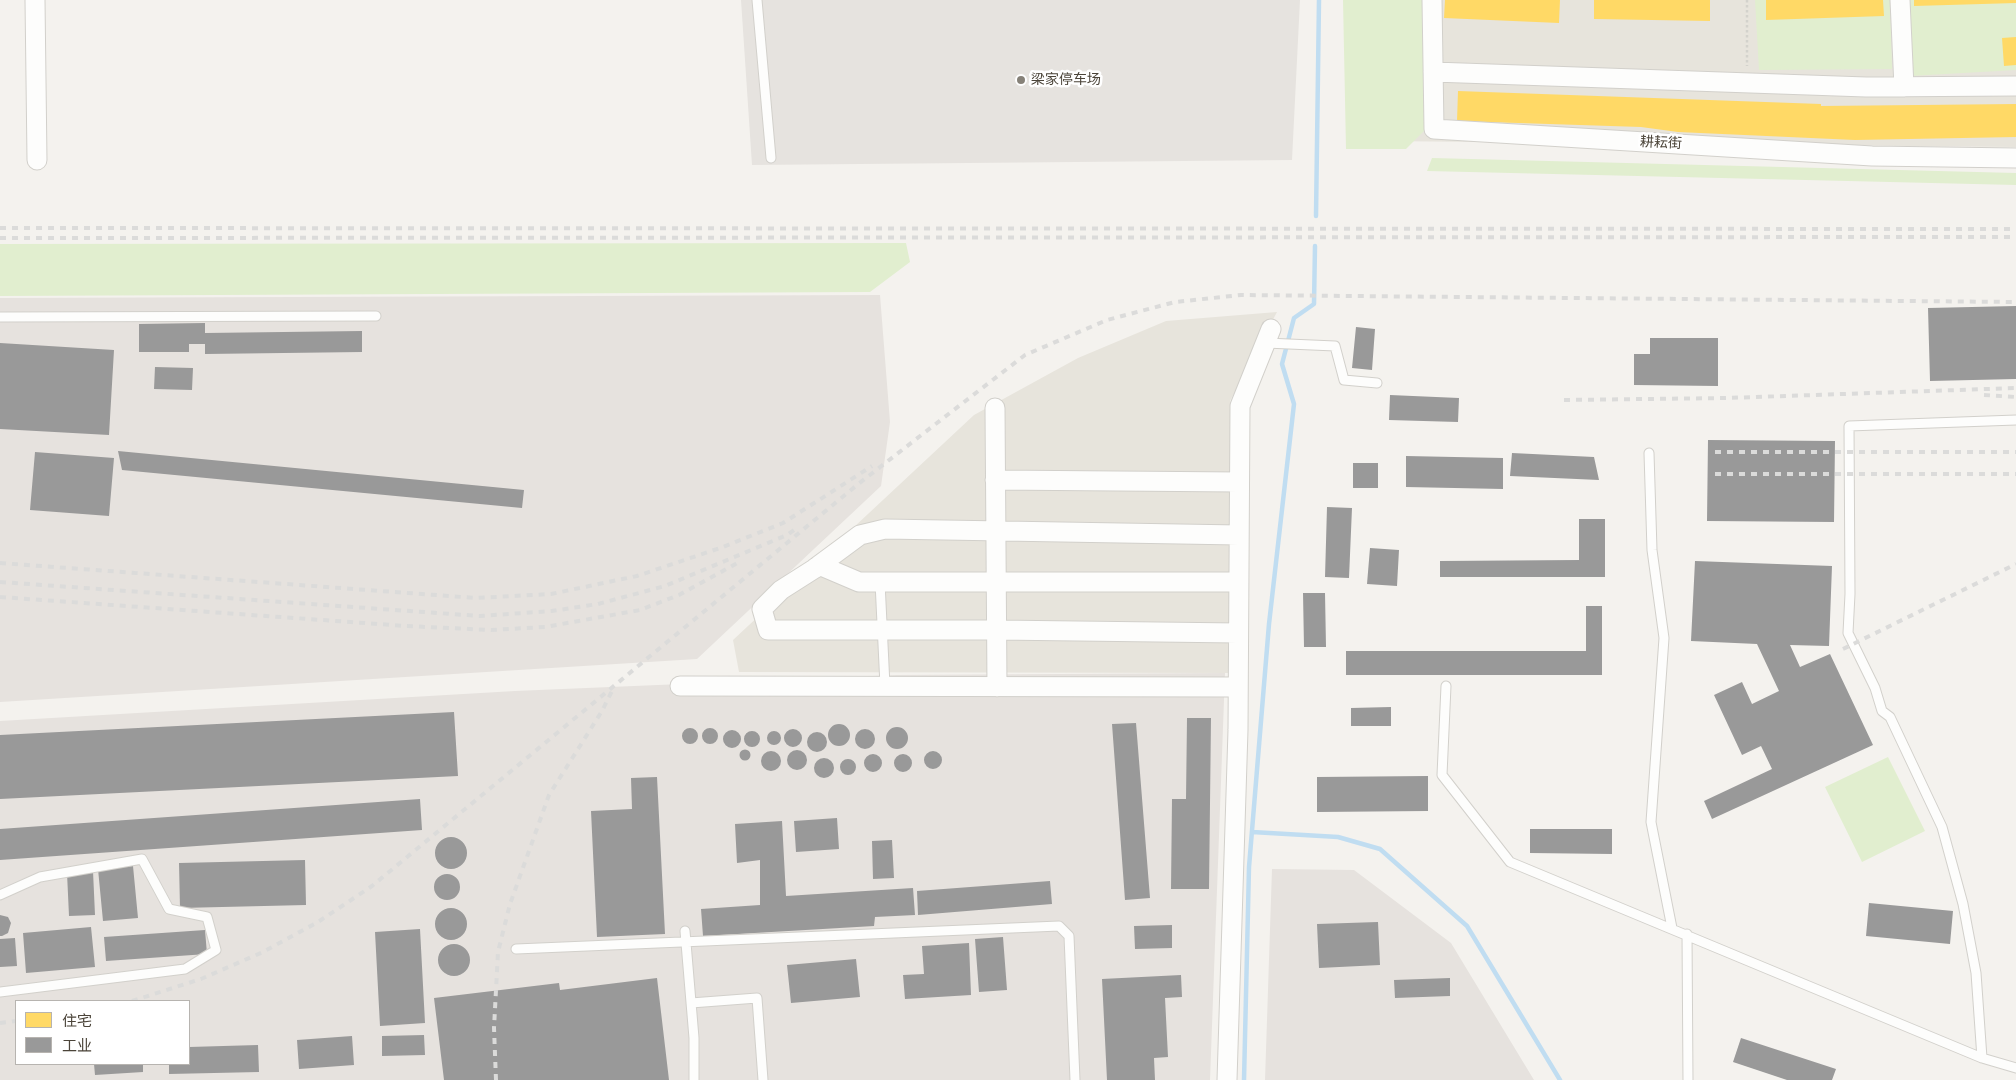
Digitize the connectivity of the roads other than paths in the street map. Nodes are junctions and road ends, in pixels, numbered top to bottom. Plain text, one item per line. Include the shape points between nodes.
1 (35, 0) edge
2 (757, 0) edge
3 (1432, 0) edge
4 (1900, 0) edge
5 (1433, 72) junction
6 (2016, 86) edge
7 (1904, 87) junction
8 (771, 158) dead end
9 (2016, 158) edge
10 (37, 160) dead end
11 (376, 316) dead end
12 (0, 317) edge
13 (1271, 338) joint
14 (1377, 383) dead end
15 (994, 408) dead end
16 (2016, 420) edge
17 (1649, 453) dead end
18 (995, 480) junction
19 (1239, 482) junction
20 (996, 531) junction
21 (1239, 535) junction
22 (819, 565) junction
23 (880, 582) junction
24 (996, 582) junction
25 (1239, 582) junction
26 (883, 630) junction
27 (997, 630) junction
28 (1238, 633) junction
29 (680, 686) dead end
30 (886, 686) junction
31 (1446, 686) dead end
32 (997, 687) junction
33 (1238, 687) junction
34 (0, 895) edge
35 (1672, 928) junction
36 (685, 930) dead end
37 (1687, 934) junction
38 (686, 943) junction
39 (516, 949) dead end
40 (0, 992) edge
41 (691, 1003) junction
42 (1982, 1058) junction
43 (2016, 1068) edge
44 (694, 1080) edge
45 (762, 1080) edge
46 (1075, 1080) edge
47 (1226, 1080) edge
48 (1688, 1080) edge

1 - 10 street
2 - 8 lane
3 - 5 street, 耕耘街
4 - 7 street
5 - 7 street
5 - 9 street, 耕耘街 via 1434,129 1872,156
6 - 7 street
11 - 12 lane
13 - 14 lane via 1298,344 1335,346 1344,380
13 - 19 street via 1240,406
15 - 18 street
16 - 42 lane via 1849,426 1848,634 1875,688 1882,710 1890,717 1942,827 1963,904 1976,973
17 - 35 lane via 1652,550 1664,638 1651,822
18 - 19 street
18 - 20 street
19 - 21 street
20 - 21 street
20 - 22 street via 885,529 860,536
20 - 24 street
21 - 25 street
22 - 23 street via 859,582
22 - 26 street via 781,590 762,609 768,630
23 - 24 street
23 - 26 lane
24 - 25 street
24 - 27 street
25 - 28 street
26 - 27 street
26 - 30 lane
27 - 28 street
27 - 32 street
28 - 33 street
29 - 30 street
30 - 32 street
31 - 35 lane via 1442,775 1510,862
32 - 33 street
33 - 47 street
34 - 40 lane via 40,877 142,859 168,909 207,917 216,950 185,969
35 - 37 lane
36 - 38 lane
37 - 42 lane
37 - 48 lane
38 - 39 lane
38 - 41 lane
38 - 46 lane via 1059,926 1069,936
41 - 44 lane
41 - 45 lane via 757,998
42 - 43 lane

